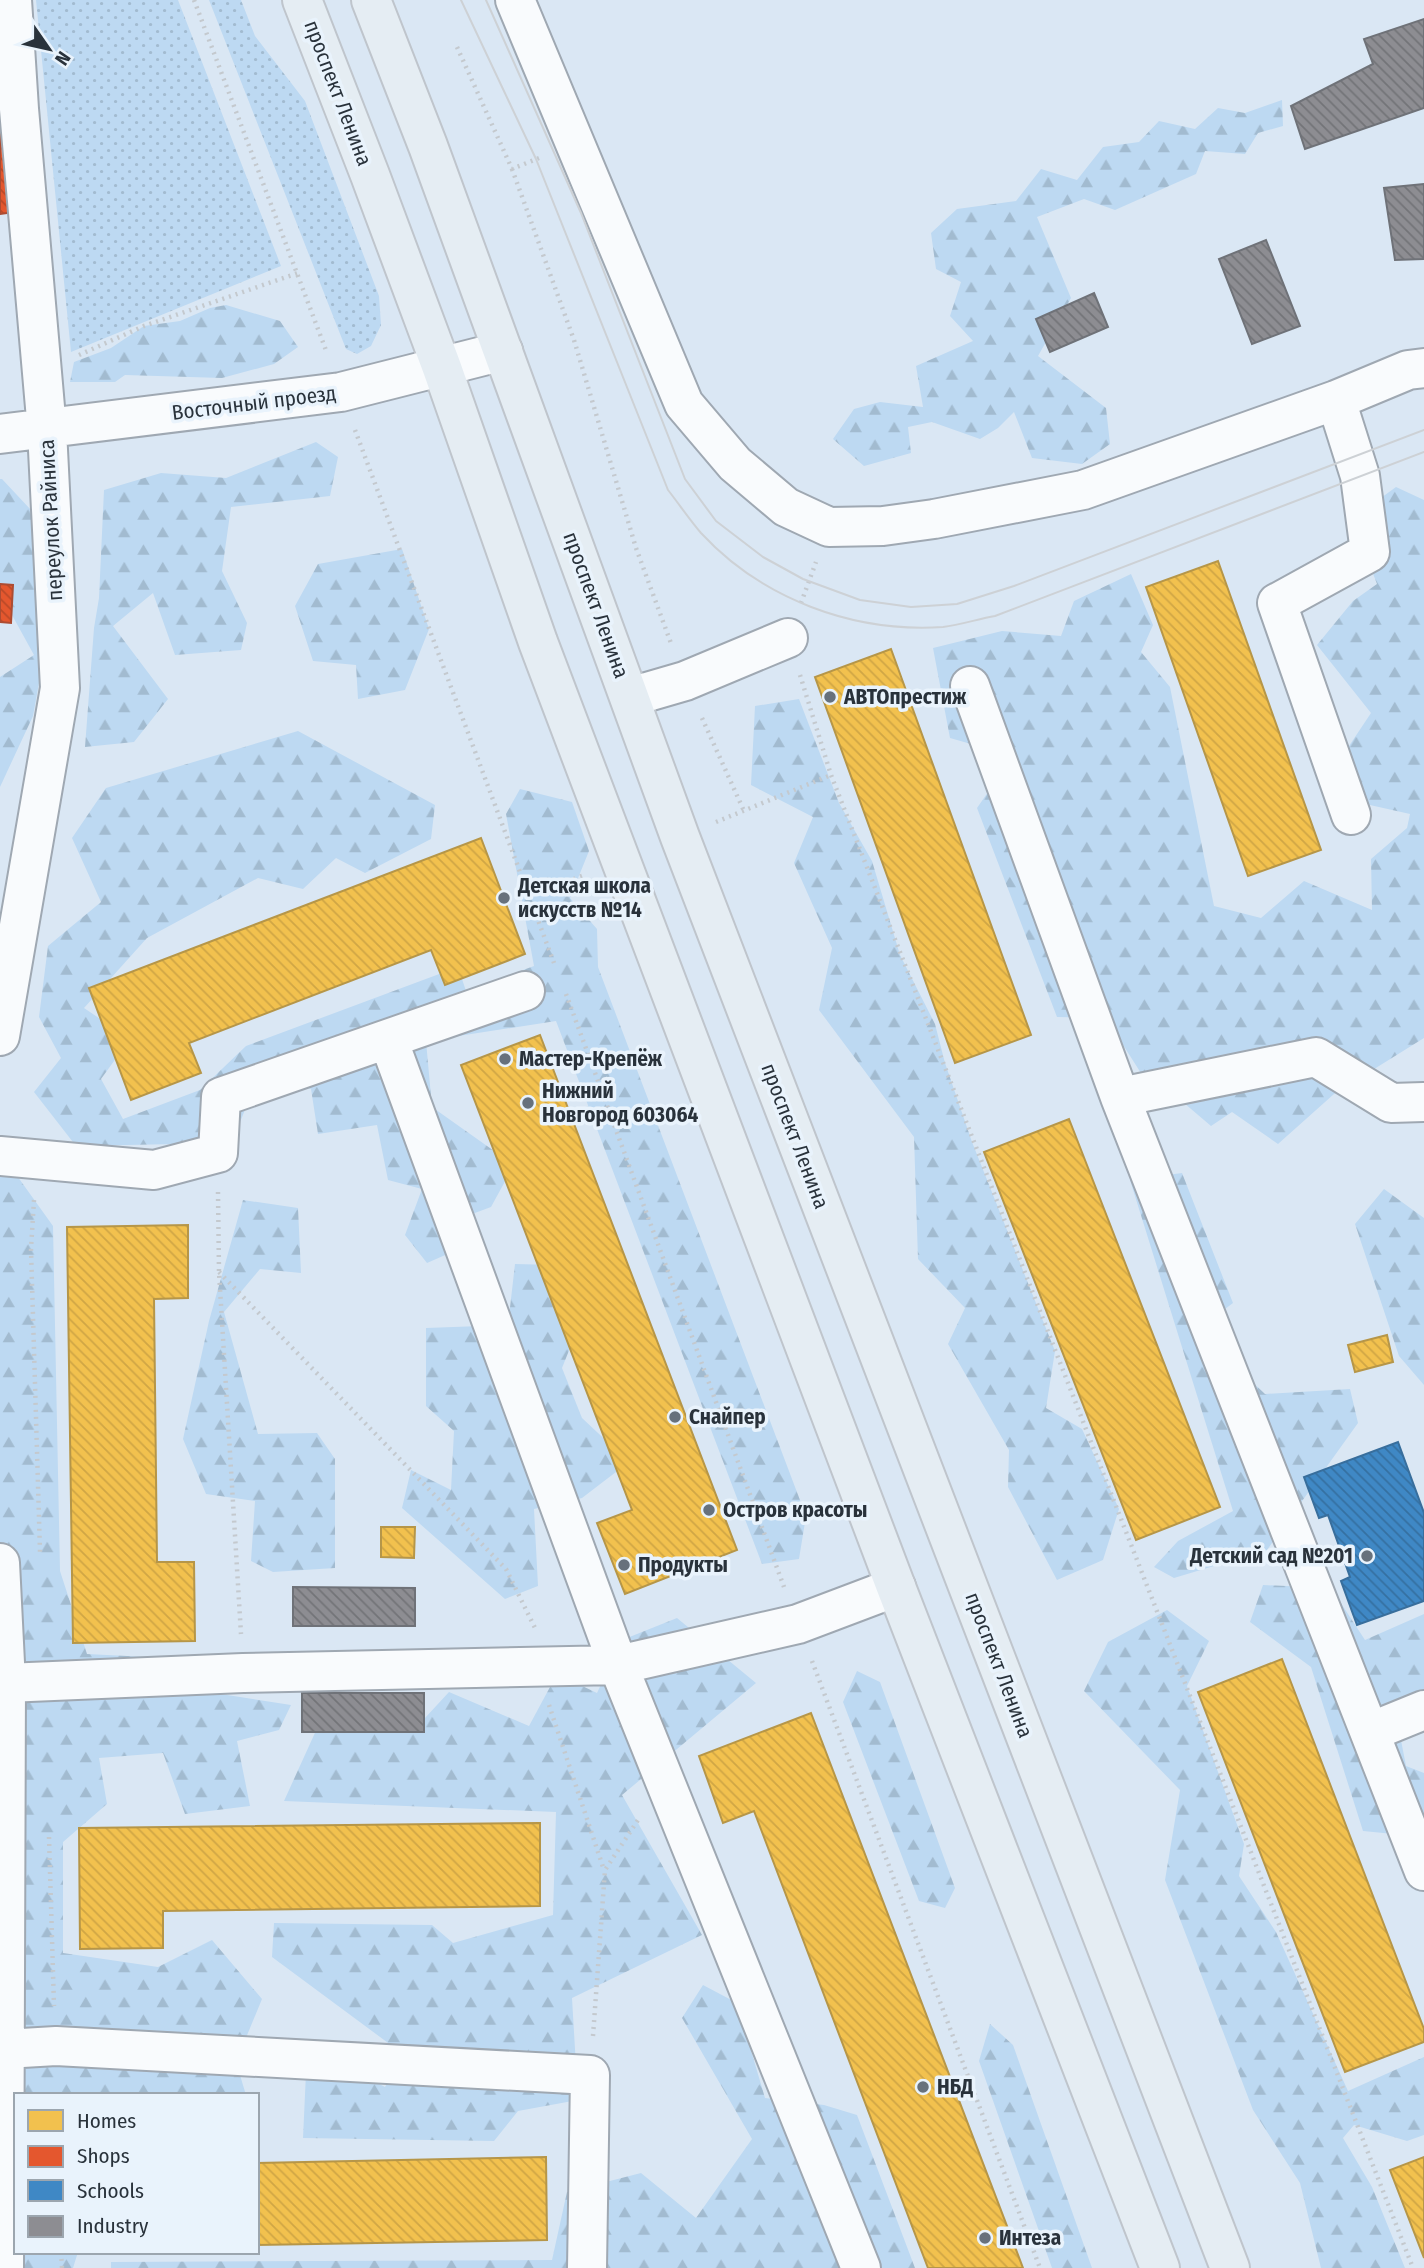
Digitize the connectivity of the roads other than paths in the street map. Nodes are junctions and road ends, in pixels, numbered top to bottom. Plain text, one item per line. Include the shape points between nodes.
1 (12, 0) edge
2 (302, 0) edge
3 (371, 0) edge
4 (515, 0) edge
5 (10, 104) edge
6 (503, 351) junction
7 (442, 368) junction
8 (1424, 368) edge
9 (1336, 400) junction
10 (47, 430) junction
11 (0, 434) edge
12 (788, 638) road end
13 (970, 686) dead end
14 (629, 697) junction
15 (1351, 815) dead end
16 (542, 982) road end
17 (0, 1036) edge
18 (388, 1039) junction
19 (1120, 1097) junction
20 (1424, 1102) edge
21 (0, 1156) edge
22 (0, 1563) edge
23 (896, 1587) junction
24 (618, 1665) junction
25 (6, 1683) junction
26 (1424, 1710) edge
27 (1370, 1732) junction
28 (1424, 1871) edge
29 (5, 2049) junction
30 (4, 2268) edge
31 (587, 2268) edge
32 (861, 2268) edge
33 (1160, 2268) edge
34 (1230, 2268) edge

1 - 5 street, переулок Райниса
2 - 7 main road, проспект Ленина
3 - 6 main road, проспект Ленина
4 - 9 street via 684,404 735,464 786,507 829,527 883,526 1083,490
5 - 10 street, переулок Райниса
6 - 7 street, Восточный проезд
6 - 14 main road, проспект Ленина
7 - 10 street, Восточный проезд via 341,392
7 - 23 main road, проспект Ленина via 538,642
8 - 9 street via 1408,370
9 - 15 street via 1360,476 1370,552 1277,603
10 - 11 street, Восточный проезд
10 - 17 street, переулок Райниса via 60,688
12 - 14 street via 685,681
13 - 19 street
14 - 34 main road, проспект Ленина
16 - 18 street
18 - 21 street via 221,1097 218,1153 154,1170
18 - 24 street
19 - 20 street via 1317,1057 1391,1103
19 - 27 street
22 - 25 street
23 - 24 street via 798,1624
23 - 33 main road, проспект Ленина
24 - 25 street
24 - 32 street
25 - 29 street
26 - 27 street
27 - 28 street
29 - 30 street
29 - 31 street via 56,2046 590,2075

